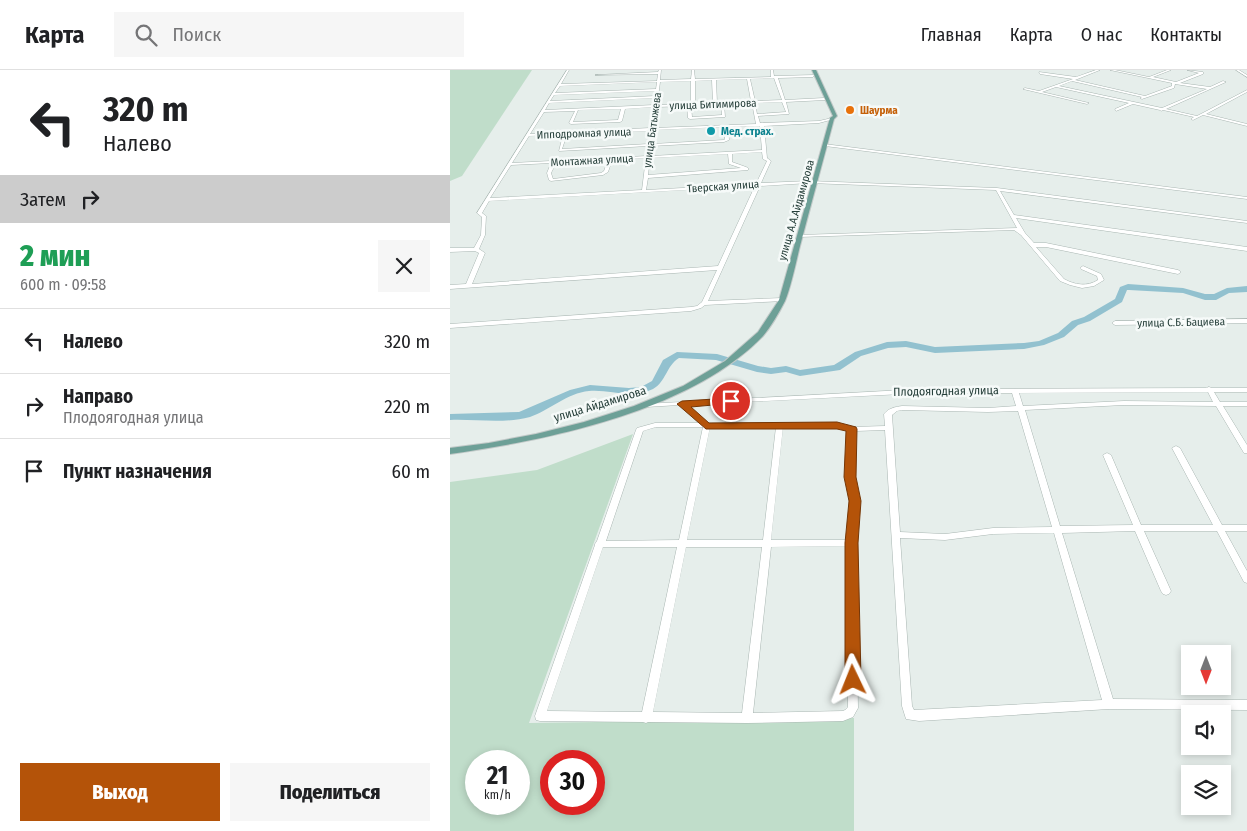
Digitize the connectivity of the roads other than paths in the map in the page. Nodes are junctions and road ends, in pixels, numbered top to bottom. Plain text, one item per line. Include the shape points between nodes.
1 (568, 70) edge
2 (693, 70) edge
3 (734, 70) edge
4 (771, 70) edge
5 (810, 70) edge
6 (814, 70) edge
7 (1057, 70) edge
8 (1099, 70) edge
9 (1110, 70) edge
10 (1129, 70) edge
11 (1170, 70) edge
12 (1188, 70) edge
13 (1237, 70) edge
14 (660, 71) edge
15 (1122, 72) junction
16 (1046, 73) junction
17 (1040, 74) dead end
18 (597, 75) dead end
19 (1247, 75) edge
20 (813, 76) junction
21 (775, 77) junction
22 (748, 78) junction
23 (1077, 78) junction
24 (1148, 78) junction
25 (736, 79) junction
26 (714, 80) junction
27 (1072, 80) junction
28 (693, 81) junction
29 (659, 82) junction
30 (1224, 82) dead end
31 (1174, 83) junction
32 (610, 84) junction
33 (558, 86) junction
34 (1056, 86) junction
35 (1209, 88) junction
36 (1025, 89) dead end
37 (658, 90) junction
38 (1247, 91) edge
39 (607, 92) junction
40 (1039, 92) junction
41 (553, 94) junction
42 (1239, 96) junction
43 (657, 97) junction
44 (1146, 97) junction
45 (1247, 98) edge
46 (604, 99) junction
47 (824, 99) junction
48 (784, 101) junction
49 (548, 102) junction
50 (753, 102) junction
51 (722, 103) junction
52 (1087, 103) dead end
53 (1131, 103) junction
54 (715, 104) junction
55 (691, 105) junction
56 (656, 106) junction
57 (601, 108) junction
58 (623, 108) junction
59 (577, 109) junction
60 (1116, 110) dead end
61 (1160, 110) junction
62 (542, 111) junction
63 (1203, 114) junction
64 (756, 115) junction
65 (1198, 117) junction
66 (832, 118) junction
67 (1192, 120) dead end
68 (819, 122) junction
69 (760, 125) junction
70 (1247, 125) edge
71 (726, 126) junction
72 (830, 127) junction
73 (652, 130) junction
74 (566, 134) junction
75 (528, 135) junction
76 (825, 145) junction
77 (650, 146) junction
78 (764, 151) junction
79 (730, 153) junction
80 (648, 157) junction
81 (610, 159) junction
82 (554, 162) junction
83 (510, 164) junction
84 (645, 177) junction
85 (814, 182) junction
86 (758, 183) junction
87 (997, 188) junction
88 (644, 190) junction
89 (1247, 198) edge
90 (487, 200) junction
91 (1014, 216) junction
92 (1247, 222) edge
93 (1023, 234) junction
94 (799, 236) junction
95 (1032, 245) junction
96 (476, 249) junction
97 (1247, 249) edge
98 (450, 250) edge
99 (718, 268) junction
100 (1084, 268) dead end
101 (1178, 272) dead end
102 (468, 286) junction
103 (450, 287) edge
104 (782, 300) junction
105 (704, 303) junction
106 (1247, 321) edge
107 (1115, 323) dead end
108 (450, 326) edge
109 (745, 348) joint
110 (1015, 390) junction
111 (1208, 390) junction
112 (1247, 390) edge
113 (682, 404) junction
114 (1217, 404) junction
115 (1247, 404) edge
116 (646, 405) junction
117 (1020, 409) junction
118 (780, 425) junction
119 (706, 426) junction
120 (888, 428) junction
121 (852, 429) junction
122 (1176, 448) dead end
123 (450, 451) edge
124 (1247, 451) edge
125 (1107, 455) dead end
126 (1138, 528) junction
127 (1218, 528) junction
128 (1247, 528) edge
129 (1056, 531) junction
130 (896, 535) junction
131 (682, 543) junction
132 (766, 543) junction
133 (851, 543) junction
134 (598, 544) junction
135 (1247, 579) edge
136 (1166, 591) dead end
137 (1108, 704) junction
138 (1247, 705) edge
139 (646, 718) junction
140 (747, 718) junction

1 - 33 street
2 - 28 street
3 - 25 street
4 - 21 street
5 - 20 main road
6 - 66 main road
7 - 16 street
8 - 23 street
9 - 15 street
10 - 15 street
11 - 24 street
12 - 31 street via 1202,73
13 - 19 street
14 - 18 street
14 - 29 street, улица Батыжева
15 - 24 street
16 - 17 street
16 - 23 street
20 - 21 street
20 - 47 main road
21 - 22 street
21 - 48 street
22 - 25 street
22 - 50 street
23 - 27 street
24 - 31 street
25 - 26 street
26 - 28 street
26 - 54 street
27 - 34 street
27 - 44 street
28 - 29 street
28 - 55 street
29 - 32 street
29 - 37 street, улица Батыжева
30 - 35 street
31 - 35 street
31 - 44 street via 1173,87
32 - 33 street
32 - 39 street
33 - 41 street
34 - 40 street
34 - 53 street
35 - 61 street
36 - 40 street
37 - 39 street
37 - 43 street, улица Батыжева
38 - 42 street
39 - 41 street
40 - 52 street
41 - 49 street
42 - 45 street
42 - 63 street
43 - 46 street
43 - 56 street, улица Батыжева
44 - 53 street
46 - 49 street
46 - 57 street
47 - 48 street, улица Битимирова
47 - 66 main road
48 - 50 street, улица Битимирова
48 - 64 street via 788,113
49 - 62 street
50 - 51 street, улица Битимирова
50 - 64 street
51 - 54 street, улица Битимирова
51 - 55 street via 724,116 690,118
53 - 60 street
53 - 61 street
54 - 55 street, улица Битимирова
55 - 56 street, улица Битимирова
56 - 58 street, улица Битимирова
56 - 73 street, улица Батыжева
57 - 58 street, улица Битимирова
57 - 59 street, улица Битимирова
58 - 59 street via 620,121 571,123
59 - 62 street, улица Битимирова
61 - 65 street
62 - 75 street
63 - 65 street
63 - 70 street
64 - 69 street
65 - 67 street
66 - 68 street, Ипподромная улица
66 - 72 main road, улица А.А.Айдамирова
68 - 69 street, Ипподромная улица
68 - 72 street, Ипподромная улица
69 - 71 street, Ипподромная улица
69 - 78 street
71 - 73 street, Ипподромная улица
71 - 77 street via 726,141
72 - 76 main road, улица А.А.Айдамирова
73 - 74 street, Ипподромная улица
73 - 77 street, улица Батыжева
74 - 75 street, Ипподромная улица
74 - 77 street via 560,150
75 - 83 street
76 - 85 main road, улица А.А.Айдамирова
76 - 89 street
77 - 80 street, улица Батыжева
78 - 79 street, Монтажная улица
78 - 86 street via 765,159 769,161
79 - 80 street, Монтажная улица
79 - 84 street via 730,163 747,169
80 - 81 street, Монтажная улица
80 - 84 street, улица Батыжева
81 - 82 street, Монтажная улица
81 - 82 street via 606,172 550,178
82 - 83 street, Монтажная улица
83 - 90 street
84 - 88 street, улица Батыжева
85 - 86 street, Тверская улица
85 - 87 street, Тверская улица
85 - 94 main road, улица А.А.Айдамирова
86 - 88 street, Тверская улица
86 - 99 street
87 - 91 street
87 - 92 street, Тверская улица
88 - 90 street, Тверская улица
90 - 96 street via 479,213 484,216 483,235
91 - 93 street
91 - 97 street
93 - 94 street via 1010,229
93 - 95 street
94 - 104 main road, улица А.А.Айдамирова
95 - 100 street via 1066,282 1084,286 1101,280 1099,275
95 - 101 street via 1046,245
96 - 98 street
96 - 102 street via 482,253
99 - 102 street
99 - 105 street
102 - 103 street
104 - 105 street
104 - 109 main road, улица А.А.Айдамирова via 771,323
105 - 108 street via 691,309
106 - 107 street, улица С.Б. Бациева
109 - 116 main road, улица Айдамирова via 715,370
110 - 111 street, Плодоягодная улица
110 - 113 street, Плодоягодная улица via 922,390
110 - 117 street
111 - 112 street, Плодоягодная улица
111 - 114 street
113 - 116 street, Плодоягодная улица
113 - 119 street
114 - 115 street
114 - 117 street via 1124,403
114 - 124 street
116 - 123 main road, улица Айдамирова via 525,439
117 - 120 street via 895,409 888,414
117 - 129 street
118 - 119 street
118 - 121 street via 837,425
118 - 132 street
119 - 131 street
119 - 134 street via 655,425 640,430
120 - 121 street
120 - 130 street
121 - 133 street via 850,477 855,501
122 - 127 street
125 - 126 street
126 - 127 street
126 - 129 street
126 - 136 street
127 - 128 street
127 - 135 street
129 - 130 street via 987,532 946,537
129 - 137 street
130 - 137 street via 910,714
131 - 132 street
131 - 134 street
131 - 139 street
132 - 133 street
132 - 140 street
133 - 140 street via 853,708 843,716
134 - 139 street via 540,716
137 - 138 street
139 - 140 street

